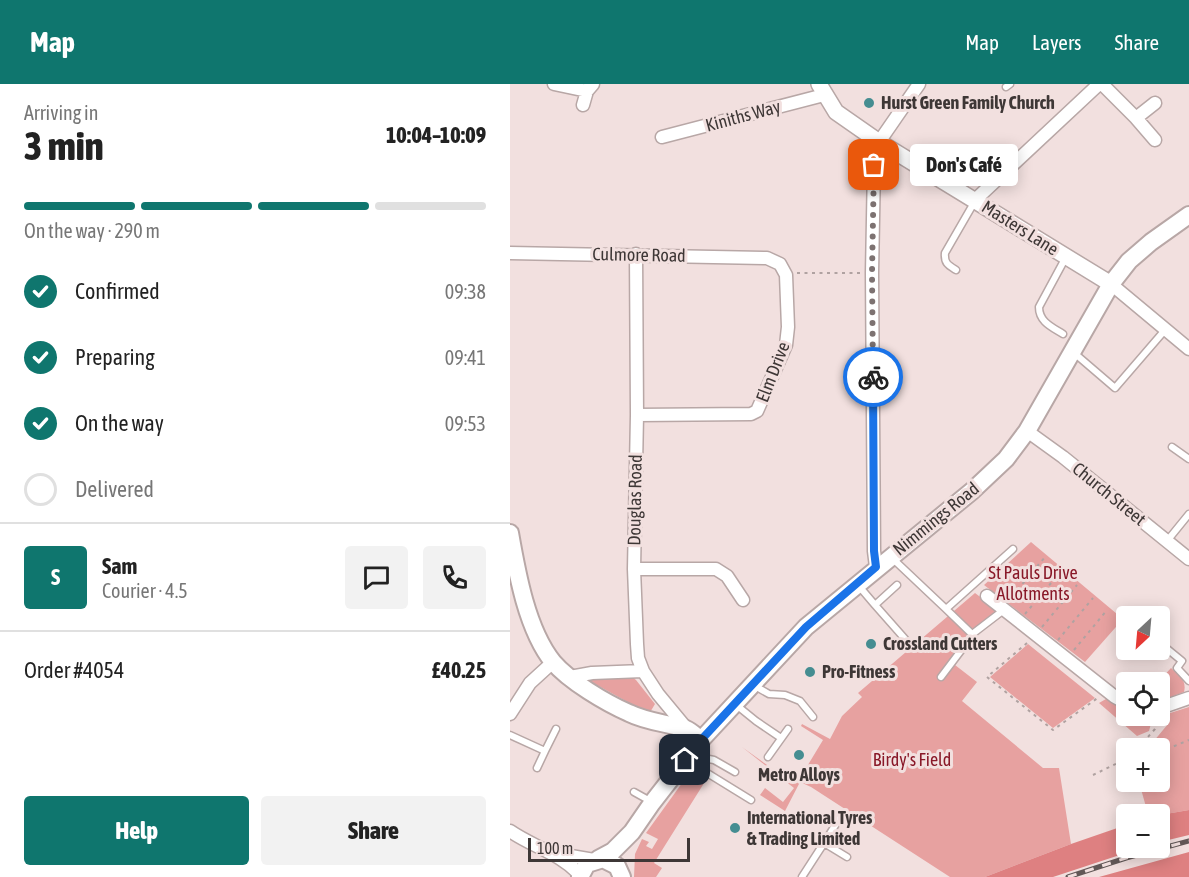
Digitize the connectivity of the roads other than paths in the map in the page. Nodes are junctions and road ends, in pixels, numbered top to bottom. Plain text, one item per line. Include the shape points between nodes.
1 (554, 84) edge
2 (919, 84) edge
3 (1100, 84) edge
4 (590, 88) edge
5 (821, 89) edge
6 (1155, 103) dead end
7 (583, 105) dead end
8 (1136, 118) junction
9 (662, 137) dead end
10 (1155, 140) dead end
11 (879, 142) junction
12 (975, 200) junction
13 (1188, 219) edge
14 (510, 253) edge
15 (636, 254) junction
16 (1067, 257) junction
17 (956, 270) dead end
18 (785, 272) joint
19 (1111, 284) junction
20 (1165, 330) junction
21 (1063, 334) dead end
22 (1189, 349) edge
23 (1073, 352) junction
24 (637, 415) junction
25 (1027, 431) junction
26 (1172, 447) dead end
27 (1189, 459) edge
28 (1189, 514) edge
29 (510, 532) edge
30 (1167, 541) junction
31 (1013, 549) dead end
32 (890, 556) junction
33 (1189, 559) edge
34 (876, 567) junction
35 (634, 569) junction
36 (856, 584) junction
37 (897, 585) dead end
38 (987, 596) dead end
39 (743, 600) dead end
40 (875, 605) junction
41 (1003, 608) junction
42 (946, 609) junction
43 (973, 635) junction
44 (905, 639) dead end
45 (1170, 651) edge
46 (553, 662) junction
47 (643, 671) junction
48 (570, 677) junction
49 (941, 677) dead end
50 (1189, 681) edge
51 (752, 684) junction
52 (1116, 697) edge
53 (1189, 699) edge
54 (734, 704) junction
55 (1170, 705) edge
56 (510, 714) edge
57 (813, 717) dead end
58 (556, 729) dead end
59 (788, 729) dead end
60 (510, 735) edge
61 (694, 735) junction
62 (781, 738) junction
63 (544, 751) junction
64 (768, 757) dead end
65 (687, 758) junction
66 (537, 768) dead end
67 (735, 772) dead end
68 (634, 792) dead end
69 (751, 800) dead end
70 (652, 803) junction
71 (841, 816) dead end
72 (510, 831) edge
73 (632, 832) junction
74 (824, 843) junction
75 (552, 852) junction
76 (847, 857) dead end
77 (596, 860) junction
78 (580, 876) edge
79 (622, 876) edge
80 (802, 877) edge

1 - 4 street
2 - 11 street
3 - 8 street
3 - 12 street
4 - 7 street
5 - 9 street, Kiniths Way
5 - 11 street, Masters Lane via 836,112
6 - 8 street
8 - 10 street
11 - 12 street, Masters Lane
11 - 34 street via 874,165 872,273
12 - 16 street, Masters Lane
12 - 17 lane via 945,253 944,260
13 - 19 main road, Nimmings Road via 1151,242
14 - 15 street, Culmore Road
15 - 18 street, Culmore Road via 767,258 780,264
15 - 24 street, Douglas Road
16 - 19 street, Masters Lane
16 - 21 lane via 1039,307 1043,321
18 - 24 street, Elm Drive via 786,345 757,411
19 - 20 street
19 - 23 main road, Nimmings Road
20 - 22 street
20 - 23 lane via 1115,388
23 - 25 main road, Nimmings Road
24 - 35 street, Douglas Road
25 - 30 street, Church Street
25 - 32 main road, Nimmings Road via 994,471
26 - 27 lane
28 - 30 lane
29 - 46 main road via 526,605
30 - 33 street, Church Street
31 - 42 lane
32 - 34 main road, Nimmings Road
32 - 42 lane
34 - 36 main road, Nimmings Road
35 - 39 street via 716,569
35 - 47 street, Douglas Road via 638,658
36 - 40 lane
36 - 51 main road, Nimmings Road via 806,627
37 - 40 lane
38 - 41 street
40 - 44 lane
41 - 43 lane
41 - 52 street
42 - 43 lane
43 - 49 lane
45 - 50 lane via 1182,661 1177,668
46 - 48 main road
46 - 56 street via 530,683
47 - 48 street
47 - 61 street, Douglas Road
48 - 61 main road via 629,714
51 - 54 main road, Nimmings Road
51 - 57 lane via 769,694 800,701
53 - 55 street
54 - 61 main road, Nimmings Road
54 - 62 lane
58 - 63 lane
59 - 62 lane
60 - 63 lane
61 - 65 main road, Nimmings Road
62 - 64 lane
63 - 66 lane
65 - 67 lane via 714,760
65 - 69 lane
65 - 70 main road, Nimmings Road
68 - 70 lane
70 - 73 main road, Nimmings Road
71 - 74 lane
72 - 75 street
73 - 77 main road, Nimmings Road via 613,851
73 - 79 main road, Nimmings Road via 621,864
74 - 76 lane
74 - 80 lane
75 - 77 street
75 - 78 street
77 - 78 main road, Nimmings Road via 587,864
77 - 79 main road via 612,862

